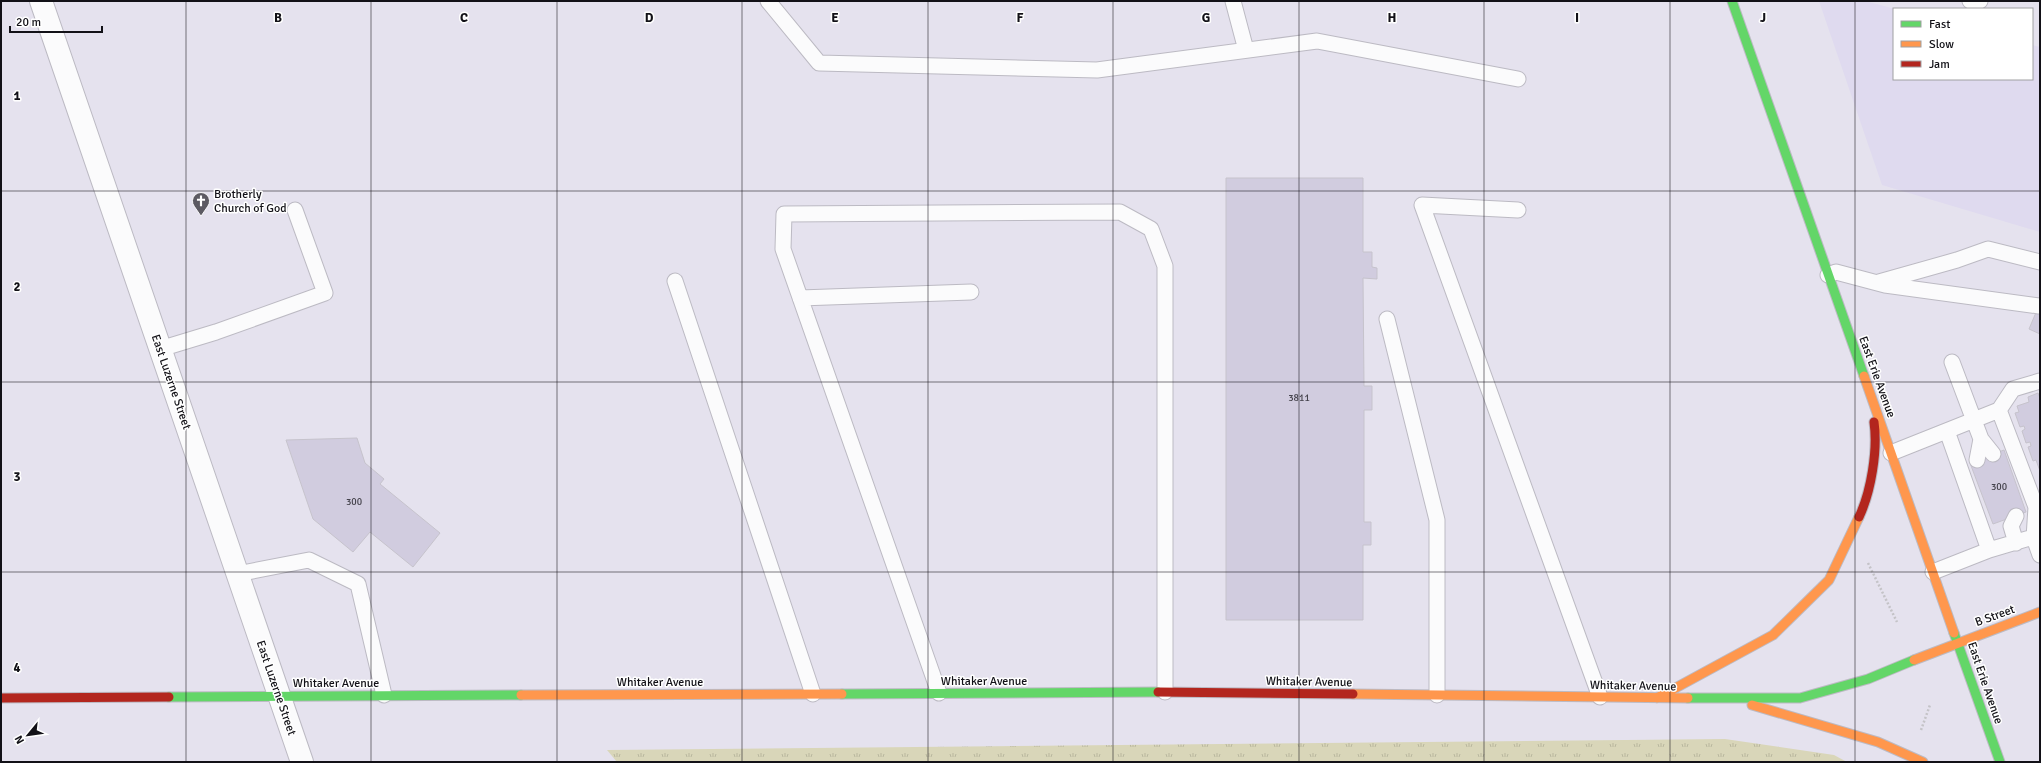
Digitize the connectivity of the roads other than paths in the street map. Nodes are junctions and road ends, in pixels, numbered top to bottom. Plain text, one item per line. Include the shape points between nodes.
1 (41, 1) edge
2 (768, 1) edge
3 (1233, 1) edge
4 (1970, 1) edge
5 (1980, 1) edge
6 (1736, 2) edge
7 (1246, 50) junction
8 (1518, 79) dead end
9 (295, 210) dead end
10 (1518, 210) dead end
11 (2040, 262) edge
12 (1828, 275) junction
13 (674, 282) dead end
14 (1878, 282) junction
15 (971, 292) dead end
16 (800, 298) junction
17 (2039, 306) dead end
18 (1388, 318) dead end
19 (160, 349) junction
20 (1952, 362) dead end
21 (1865, 378) junction
22 (2040, 381) edge
23 (1999, 410) junction
24 (1974, 420) junction
25 (1947, 431) junction
26 (1981, 439) junction
27 (1892, 453) junction
28 (1993, 454) dead end
29 (1977, 460) dead end
30 (2009, 521) dead end
31 (2037, 537) edge
32 (2016, 543) junction
33 (1990, 550) junction
34 (2040, 555) edge
35 (1933, 572) junction
36 (237, 574) junction
37 (2040, 612) edge
38 (1958, 642) junction
39 (1165, 692) junction
40 (939, 693) junction
41 (813, 694) junction
42 (384, 695) junction
43 (1436, 695) junction
44 (278, 696) junction
45 (1600, 697) junction
46 (1, 698) edge
47 (1656, 699) junction
48 (1732, 699) junction
49 (302, 762) edge
50 (1923, 762) edge
51 (2000, 762) edge

1 - 19 street, East Luzerne Street
2 - 7 lane via 819,63 1097,70
3 - 7 lane
4 - 5 lane
6 - 12 main road, East Erie Avenue
7 - 8 lane via 1317,41
9 - 19 lane via 325,293
10 - 45 lane via 1422,205
11 - 14 lane via 1988,249
12 - 14 lane via 1836,272
12 - 21 main road, East Erie Avenue
13 - 41 lane
14 - 17 lane
15 - 16 lane
16 - 39 lane via 783,249 784,214 1120,212 1151,229 1165,266
16 - 40 lane
18 - 43 lane via 1437,520
19 - 36 street, East Luzerne Street
20 - 24 lane
21 - 27 main road, East Erie Avenue
21 - 47 main road via 1876,436 1867,501 1829,580 1773,635
22 - 23 lane via 2013,389
23 - 24 lane
23 - 31 lane via 2036,507
24 - 25 lane
24 - 26 lane
25 - 27 lane
25 - 33 lane
26 - 28 lane
26 - 29 lane
27 - 35 main road, East Erie Avenue
30 - 32 lane
31 - 32 lane
31 - 34 lane
32 - 33 lane
33 - 35 lane
35 - 38 main road, East Erie Avenue
36 - 42 lane via 309,560 358,584
36 - 44 street, East Luzerne Street
37 - 38 main road, B Street
38 - 48 main road, Whitaker Avenue via 1868,679 1800,698
38 - 51 main road, East Erie Avenue
39 - 40 main road, Whitaker Avenue
39 - 43 main road, Whitaker Avenue
40 - 41 main road, Whitaker Avenue
41 - 42 main road, Whitaker Avenue
42 - 44 main road, Whitaker Avenue
43 - 45 main road, Whitaker Avenue
44 - 46 main road, Whitaker Avenue
44 - 49 street, East Luzerne Street
45 - 47 main road, Whitaker Avenue
47 - 48 main road, Whitaker Avenue
48 - 50 main road via 1878,742

